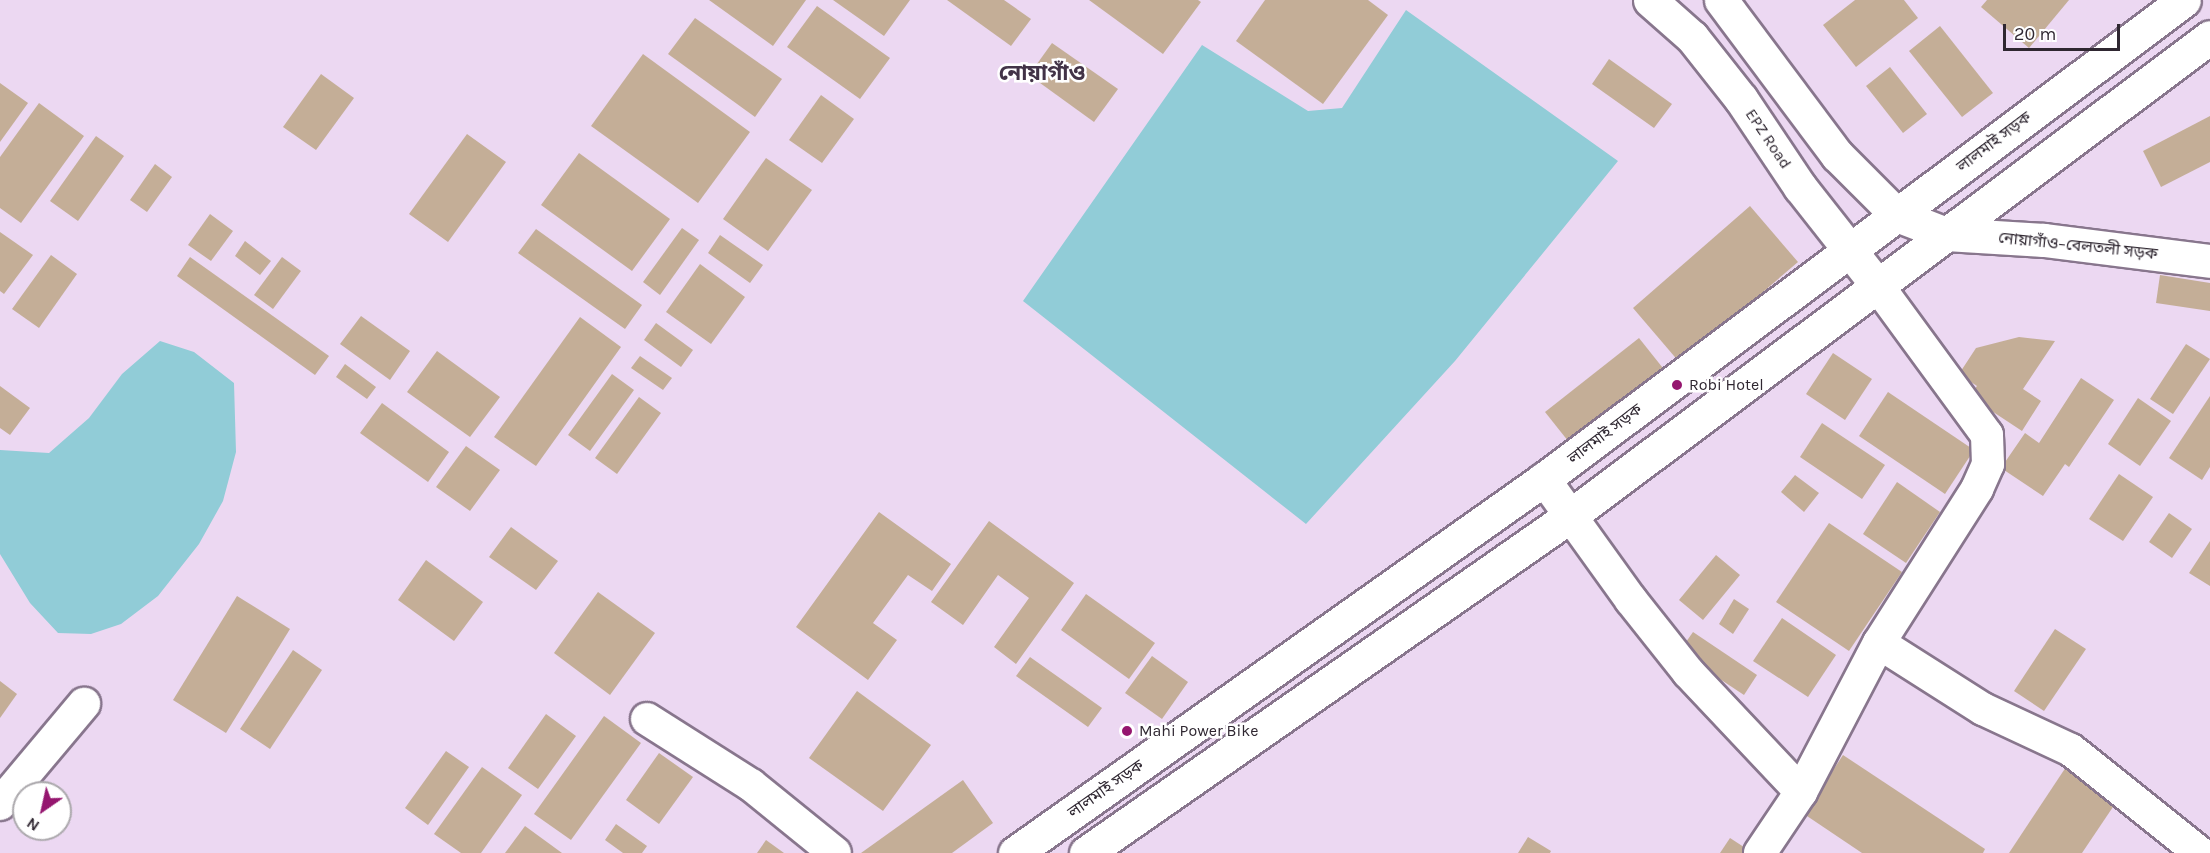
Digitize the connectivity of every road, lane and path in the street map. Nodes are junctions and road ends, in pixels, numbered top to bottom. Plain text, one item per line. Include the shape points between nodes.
1 (1650, 0) edge
2 (1721, 0) edge
3 (2184, 0) edge
4 (2210, 38) edge
5 (1897, 215) junction
6 (1946, 234) junction
7 (1850, 251) junction
8 (2210, 261) edge
9 (1878, 286) junction
10 (1544, 479) junction
11 (1570, 516) junction
12 (1879, 643) junction
13 (84, 704) dead end
14 (647, 719) dead end
15 (1801, 792) junction
16 (0, 804) edge
17 (835, 853) edge
18 (1015, 853) edge
19 (1086, 853) edge
20 (1760, 853) edge
21 (2200, 853) edge

1 - 7 main road, EPZ Road via 1692,38 1741,99 1800,187
2 - 5 main road via 1837,155
3 - 5 main road, লালমাই সড়ক
4 - 6 main road
5 - 6 main road
5 - 7 main road, লালমাই সড়ক
6 - 8 main road, নোয়াগাঁও–বেলতলী সড়ক via 2044,240
6 - 9 main road
7 - 9 main road, EPZ Road
7 - 10 main road, লালমাই সড়ক
9 - 11 main road
9 - 12 street via 1987,435 1988,464 1977,489
10 - 11 street
10 - 18 main road, লালমাই সড়ক
11 - 15 street via 1688,672
11 - 19 main road
12 - 15 street
12 - 21 street via 1983,709 2071,750
13 - 16 street
14 - 17 street via 751,785
15 - 20 street

